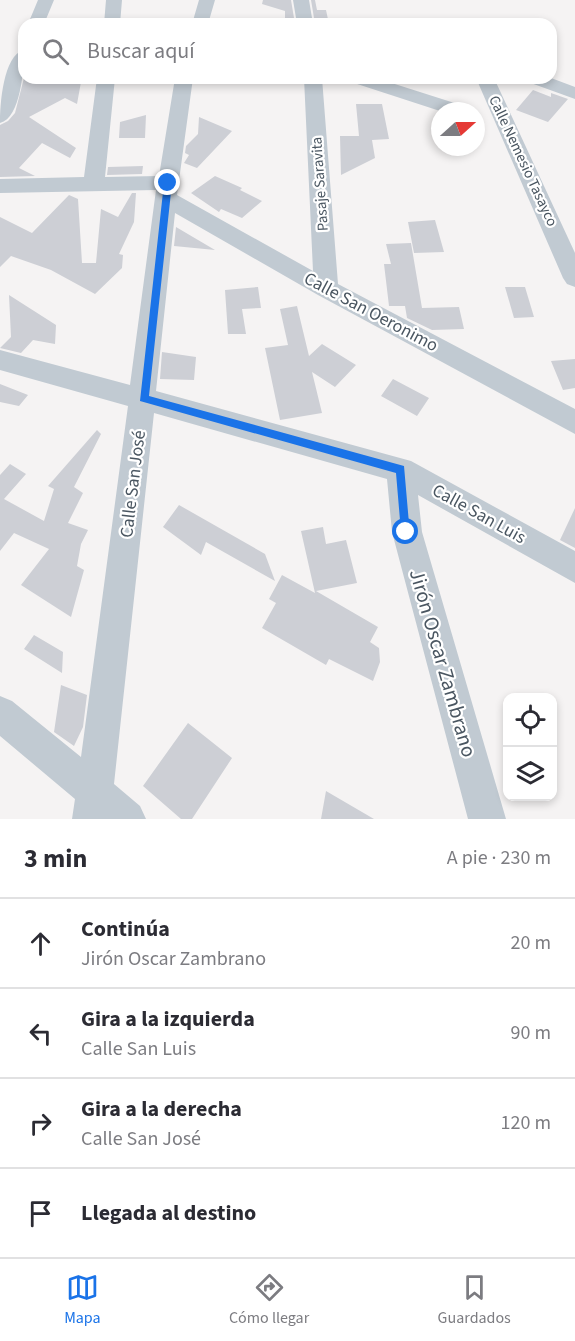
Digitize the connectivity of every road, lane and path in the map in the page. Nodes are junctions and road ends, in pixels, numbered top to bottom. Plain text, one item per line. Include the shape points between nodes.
1 (46, 0) edge
2 (114, 0) edge
3 (207, 0) edge
4 (301, 0) edge
5 (38, 18) edge
6 (112, 18) edge
7 (202, 18) edge
8 (304, 18) edge
9 (18, 70) edge
10 (105, 84) edge
11 (183, 84) edge
12 (313, 84) edge
13 (376, 84) edge
14 (488, 84) edge
15 (550, 84) edge
16 (575, 93) edge
17 (432, 102) edge
18 (0, 117) edge
19 (487, 120) dead end
20 (508, 127) junction
21 (94, 184) junction
22 (0, 186) edge
23 (168, 191) junction
24 (575, 278) edge
25 (327, 289) junction
26 (0, 360) edge
27 (144, 399) junction
28 (575, 422) edge
29 (401, 470) junction
30 (575, 568) edge
31 (0, 713) edge
32 (93, 805) edge
33 (127, 819) edge
34 (487, 819) edge

1 - 5 street
2 - 6 street
3 - 7 street
4 - 8 street
9 - 18 street
10 - 21 street
11 - 23 street, Calle San José
12 - 25 street, Pasaje Saravita
13 - 17 street
14 - 20 street, Calle Nemesio Tasayco
15 - 16 street
19 - 20 street
20 - 24 street, Calle Nemesio Tasayco
21 - 22 street
21 - 23 street
23 - 25 street, Calle San Oeronimo
23 - 27 street, Calle San José
25 - 28 street, Calle San Oeronimo
26 - 27 street, Calle San Luis
27 - 29 street, Calle San Luis
27 - 32 street, Calle San José
29 - 30 street, Calle San Luis
29 - 34 street, Jirón Oscar Zambrano via 406,532
31 - 32 street
32 - 33 street

